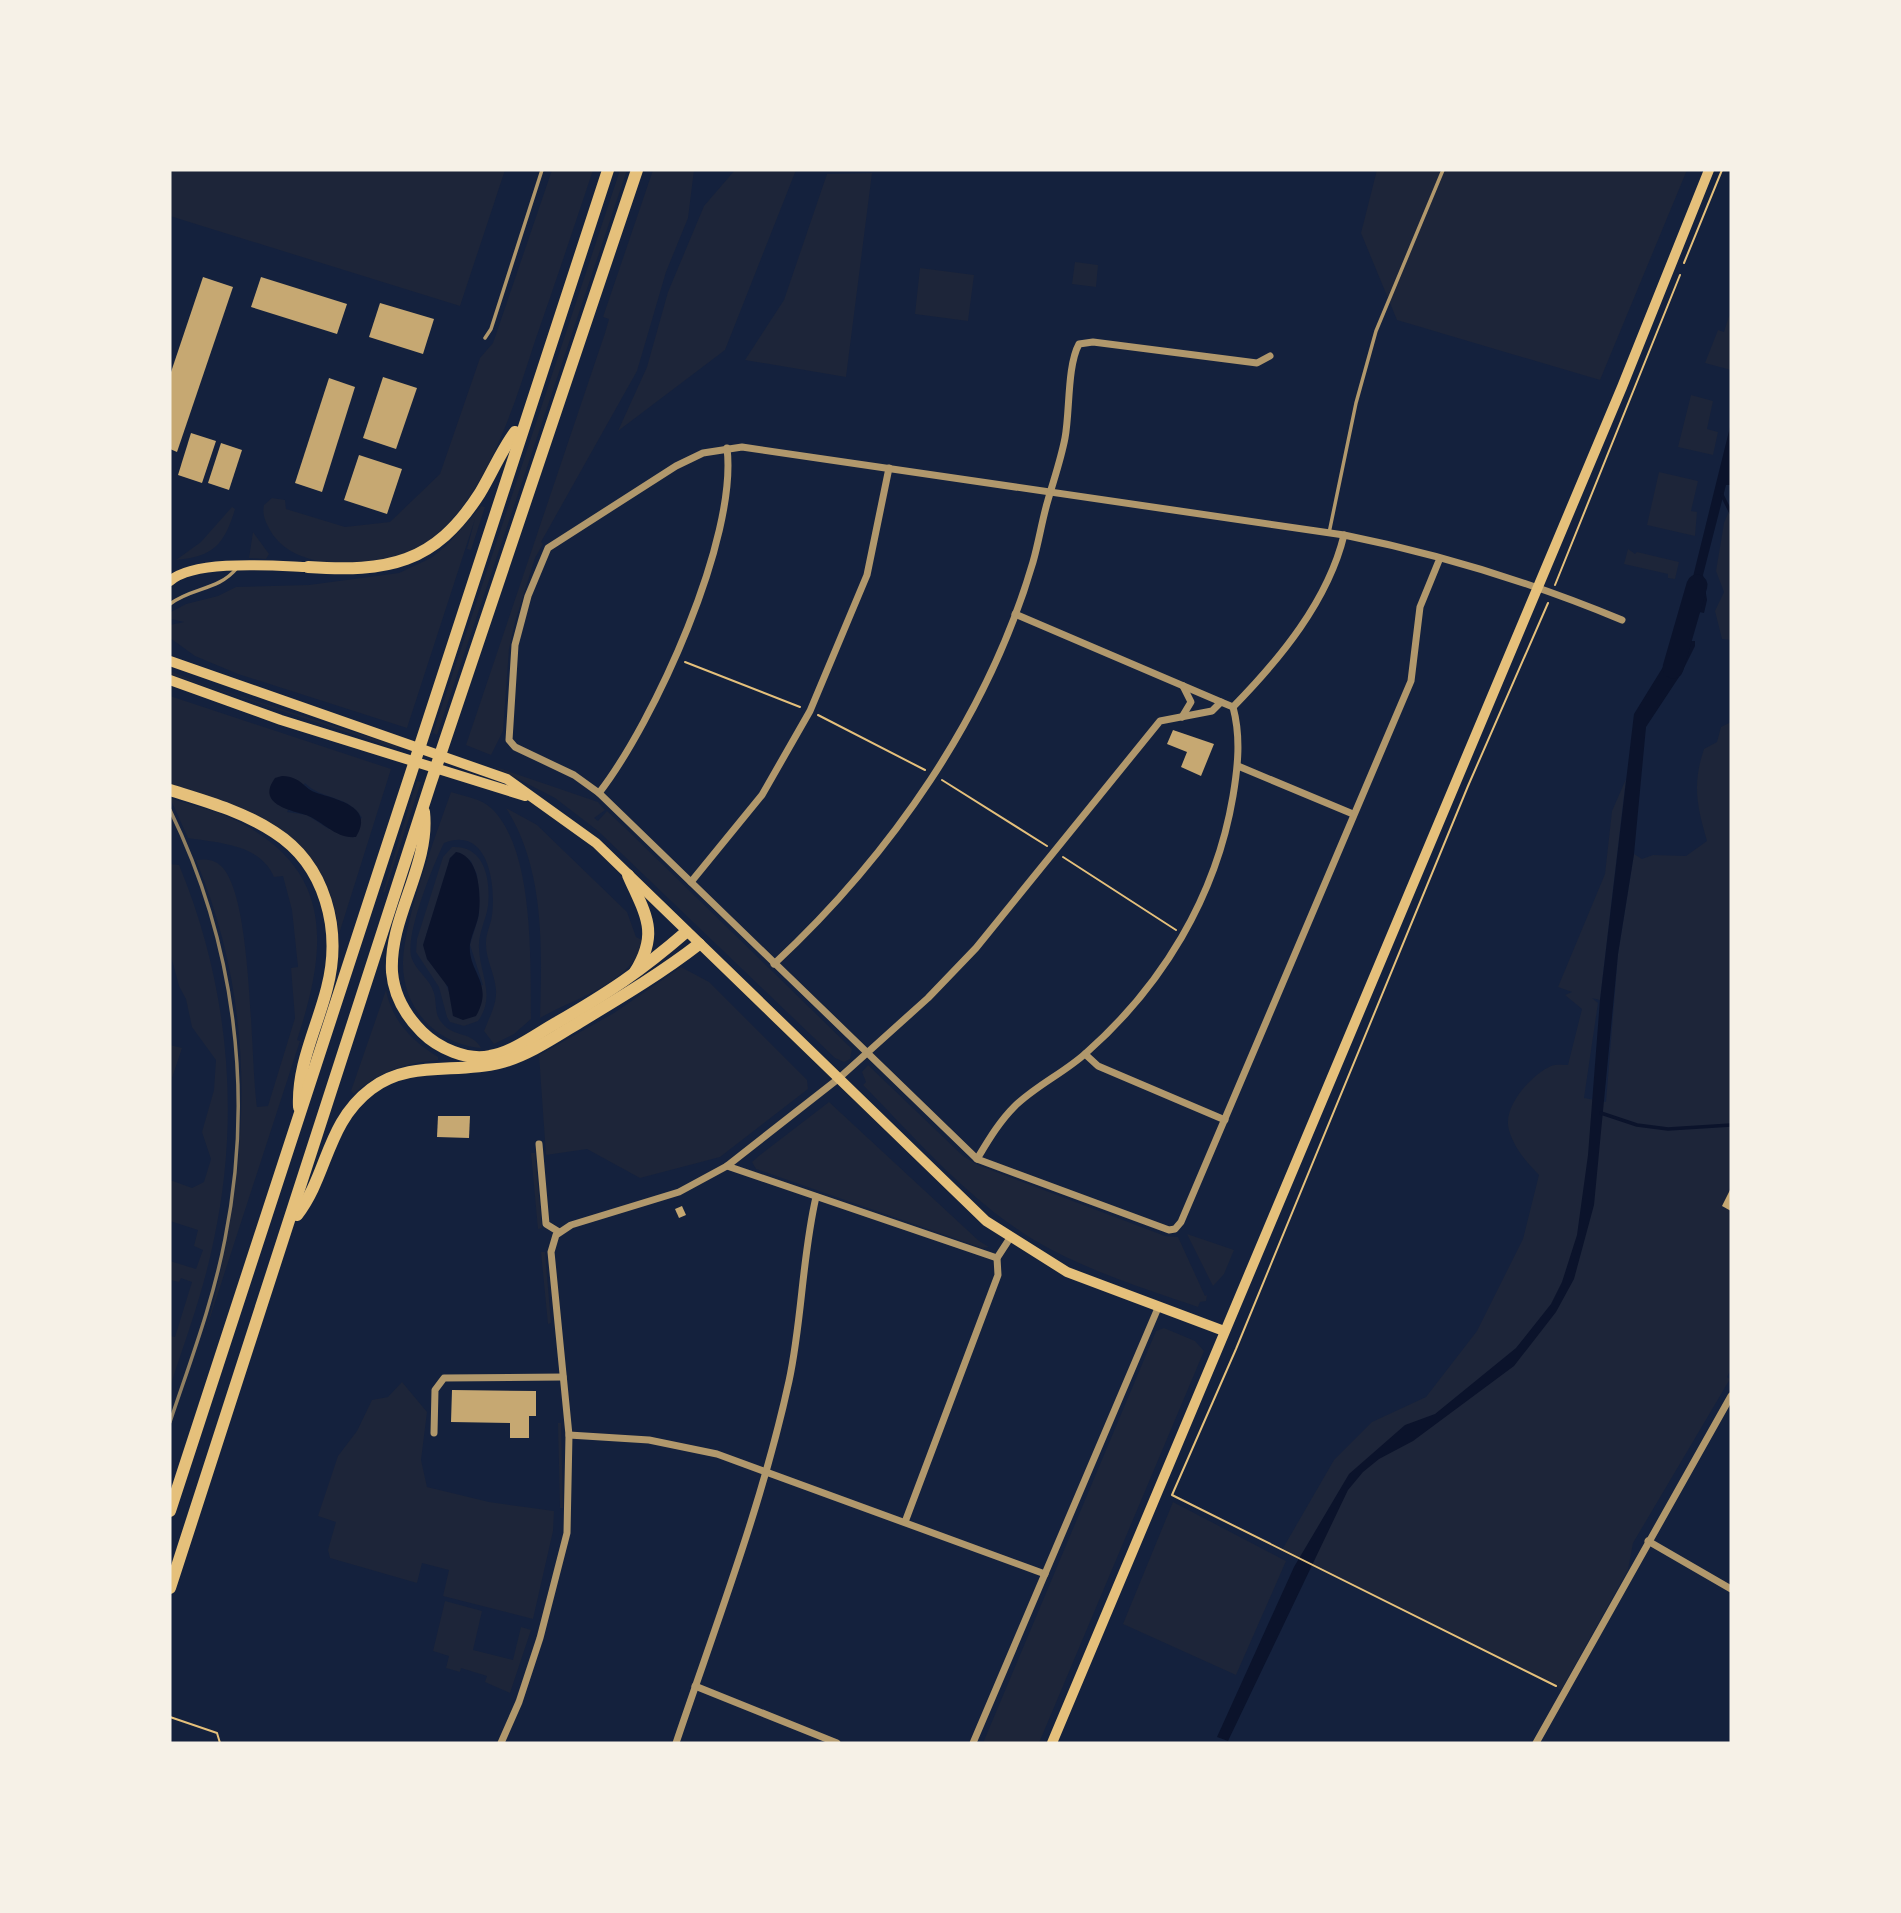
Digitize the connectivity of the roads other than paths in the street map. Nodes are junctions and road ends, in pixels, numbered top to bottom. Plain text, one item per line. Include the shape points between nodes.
1 (542, 170) edge
2 (607, 170) edge
3 (637, 170) edge
4 (1443, 170) edge
5 (1709, 170) edge
6 (485, 338) dead end
7 (1270, 356) dead end
8 (524, 421) junction
9 (727, 448) junction
10 (889, 468) junction
11 (1051, 492) junction
12 (1329, 533) junction
13 (1344, 535) junction
14 (1440, 558) junction
15 (239, 566) junction
16 (308, 567) joint
17 (170, 580) edge
18 (1538, 587) junction
19 (170, 604) edge
20 (1015, 614) junction
21 (1622, 620) dead end
22 (170, 662) edge
23 (170, 680) edge
24 (1183, 685) junction
25 (1221, 702) junction
26 (1233, 707) junction
27 (1182, 717) junction
28 (1238, 766) junction
29 (170, 790) edge
30 (599, 793) junction
31 (532, 797) junction
32 (424, 805) junction
33 (1353, 814) junction
34 (628, 875) junction
35 (691, 881) junction
36 (686, 932) junction
37 (699, 944) junction
38 (774, 964) junction
39 (631, 978) junction
40 (556, 1030) junction
41 (515, 1051) junction
42 (867, 1053) junction
43 (1085, 1054) junction
44 (838, 1079) junction
45 (300, 1118) junction
46 (1225, 1120) junction
47 (539, 1144) dead end
48 (977, 1159) junction
49 (727, 1166) junction
50 (816, 1197) junction
51 (290, 1224) junction
52 (559, 1232) junction
53 (1010, 1238) junction
54 (997, 1258) junction
55 (1157, 1308) junction
56 (1224, 1331) junction
57 (563, 1377) junction
58 (1731, 1396) edge
59 (434, 1433) dead end
60 (569, 1435) junction
61 (766, 1470) junction
62 (170, 1511) edge
63 (905, 1522) junction
64 (1648, 1541) junction
65 (1045, 1574) junction
66 (170, 1588) edge
67 (1731, 1589) edge
68 (695, 1686) junction
69 (501, 1743) edge
70 (676, 1743) edge
71 (837, 1743) edge
72 (973, 1743) edge
73 (1052, 1743) edge
74 (1536, 1743) edge

1 - 6 lane
2 - 8 highway
3 - 32 highway
4 - 12 lane via 1376,331
5 - 18 main road
7 - 11 street via 1257,363 1079,344
8 - 16 highway via 459,520 420,553 378,568
8 - 45 highway
9 - 10 street
9 - 30 street via 723,506 704,580 662,684
9 - 30 street via 702,453 676,466 584,522 542,555 519,625 509,696 509,740
10 - 11 street
10 - 35 street via 867,575 810,711 762,795
11 - 12 street
11 - 20 street
12 - 13 street
13 - 14 street
13 - 26 street via 1315,605
14 - 18 street
14 - 33 street via 1419,607 1411,681
15 - 16 main road
15 - 17 main road via 192,571
15 - 19 lane via 214,587
18 - 21 street
18 - 56 main road
20 - 24 street
20 - 38 street via 972,707 905,818 824,916
22 - 31 main road via 486,770
23 - 31 main road via 396,757
24 - 25 street
24 - 27 street via 1191,702
25 - 26 street
25 - 27 street via 1212,711
26 - 28 street
27 - 42 street via 1160,721 1147,733 976,948
28 - 33 street
28 - 43 street via 1228,823 1203,899 1184,935 1140,998
29 - 45 highway via 226,808 275,832 308,864 327,900 333,944 330,974 298,1082
30 - 35 street
31 - 34 main road via 573,825
32 - 41 highway via 427,836 392,956 402,1007 425,1036 454,1052 480,1057
32 - 51 highway
33 - 46 street
34 - 36 main road
34 - 39 highway via 649,923 650,937
35 - 38 street
36 - 37 main road
36 - 39 highway
37 - 40 highway
37 - 44 main road
38 - 42 street
39 - 40 highway
40 - 41 highway
41 - 51 highway via 499,1063 410,1071 372,1088 337,1129 311,1197
42 - 44 street
42 - 48 street
43 - 46 street via 1098,1066
43 - 48 street via 1013,1108
44 - 49 street
44 - 53 main road via 964,1202
45 - 62 highway
46 - 48 street via 1181,1222 1169,1230
47 - 52 street via 546,1224
49 - 50 street
49 - 52 street via 679,1192
50 - 54 street
50 - 61 street via 791,1369
51 - 66 highway
52 - 57 street via 551,1252
53 - 54 street
53 - 55 main road via 1067,1272
54 - 63 street via 998,1275
55 - 56 main road
55 - 65 street
56 - 73 main road
57 - 59 street via 451,1376 435,1390
57 - 60 street
58 - 64 street
60 - 61 street via 670,1443
60 - 69 street via 569,1503 562,1559 526,1683
61 - 63 street
61 - 68 street
63 - 65 street
64 - 67 street
64 - 74 street
65 - 72 street
68 - 70 street
68 - 71 street

